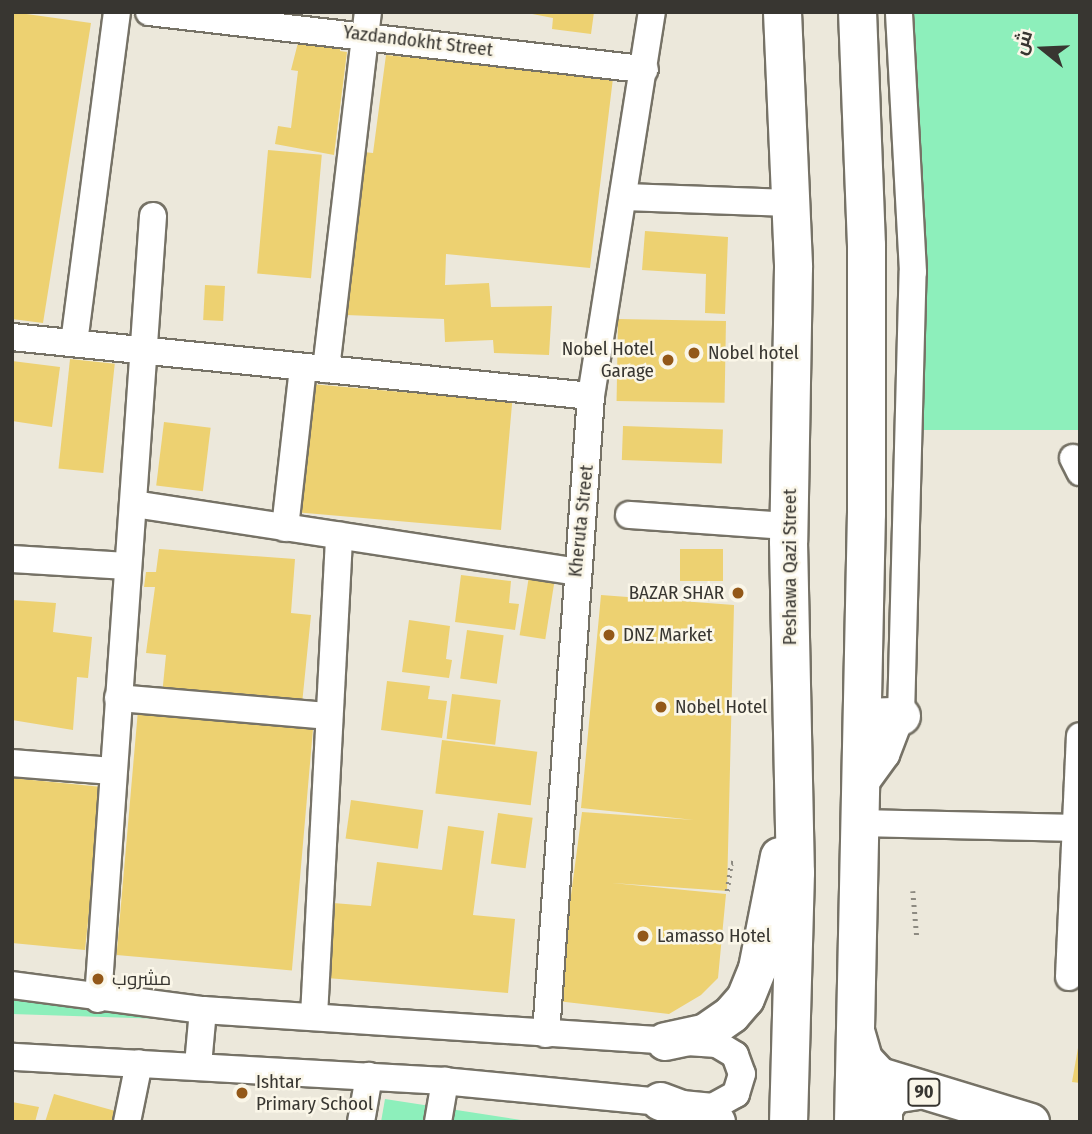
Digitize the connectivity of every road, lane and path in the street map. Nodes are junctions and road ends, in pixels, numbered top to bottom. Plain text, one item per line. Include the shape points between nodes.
1 (117, 12) edge
2 (149, 12) edge
3 (652, 12) edge
4 (782, 12) edge
5 (857, 12) edge
6 (899, 12) edge
7 (367, 23) edge
8 (645, 69) junction
9 (624, 197) junction
10 (790, 203) junction
11 (153, 216) dead end
12 (12, 337) edge
13 (74, 344) junction
14 (144, 351) junction
15 (314, 368) junction
16 (591, 396) junction
17 (134, 504) junction
18 (629, 515) dead end
19 (788, 526) junction
20 (285, 528) junction
21 (339, 536) junction
22 (12, 559) edge
23 (127, 566) junction
24 (576, 572) junction
25 (118, 698) junction
26 (328, 716) junction
27 (901, 716) junction
28 (863, 717) junction
29 (1080, 736) edge
30 (12, 764) edge
31 (112, 771) junction
32 (793, 797) junction
33 (862, 806) junction
34 (1076, 828) junction
35 (735, 862) dead end
36 (727, 891) dead end
37 (913, 891) dead end
38 (917, 938) dead end
39 (1069, 977) dead end
40 (12, 985) edge
41 (97, 999) junction
42 (203, 1010) junction
43 (314, 1016) junction
44 (856, 1022) junction
45 (546, 1034) junction
46 (665, 1041) junction
47 (12, 1057) edge
48 (139, 1063) junction
49 (198, 1065) junction
50 (369, 1076) junction
51 (445, 1081) junction
52 (918, 1090) junction
53 (660, 1101) junction
54 (127, 1122) edge
55 (361, 1122) edge
56 (438, 1122) edge
57 (716, 1122) edge
58 (788, 1122) edge
59 (853, 1122) edge
60 (883, 1122) edge
61 (1030, 1122) edge

1 - 13 street
2 - 7 street, Yazdandokht Street
3 - 8 street, Kheruta Street
4 - 10 highway, Peshawa Qazi Street
5 - 28 highway via 866,246
6 - 27 street via 913,272
7 - 8 street, Yazdandokht Street
7 - 15 street
8 - 9 street, Kheruta Street
9 - 10 street
9 - 16 street, Kheruta Street
10 - 19 highway, Peshawa Qazi Street
11 - 14 street
12 - 13 street
13 - 14 street
14 - 15 street
14 - 17 street
15 - 16 street
15 - 20 street
16 - 24 street, Kheruta Street
17 - 20 street
17 - 23 street
18 - 19 street
19 - 32 highway, Peshawa Qazi Street
20 - 21 street
21 - 24 street
21 - 26 street
22 - 23 street
23 - 25 street
24 - 45 street, Kheruta Street
25 - 26 street
25 - 31 street
26 - 43 street
27 - 28 highway
27 - 33 street
28 - 33 highway
29 - 34 street
30 - 31 street
31 - 41 street
32 - 46 highway via 750,988 732,1014 715,1027
32 - 58 highway, Peshawa Qazi Street
33 - 34 street
33 - 44 highway
34 - 39 street
35 - 36 path via 731,863
37 - 38 path
40 - 41 street
41 - 42 street
42 - 43 street
42 - 49 street
43 - 45 street
44 - 52 highway, 90 via 859,1052 867,1066 879,1076
44 - 59 highway
45 - 46 street
46 - 53 street via 722,1045 738,1059 742,1074 736,1094 723,1104
47 - 48 street
48 - 49 street
48 - 54 street
49 - 50 street
50 - 51 street
50 - 55 street
51 - 53 street
51 - 56 street
52 - 60 highway via 892,1094 883,1109
52 - 61 highway, 90
53 - 57 highway

